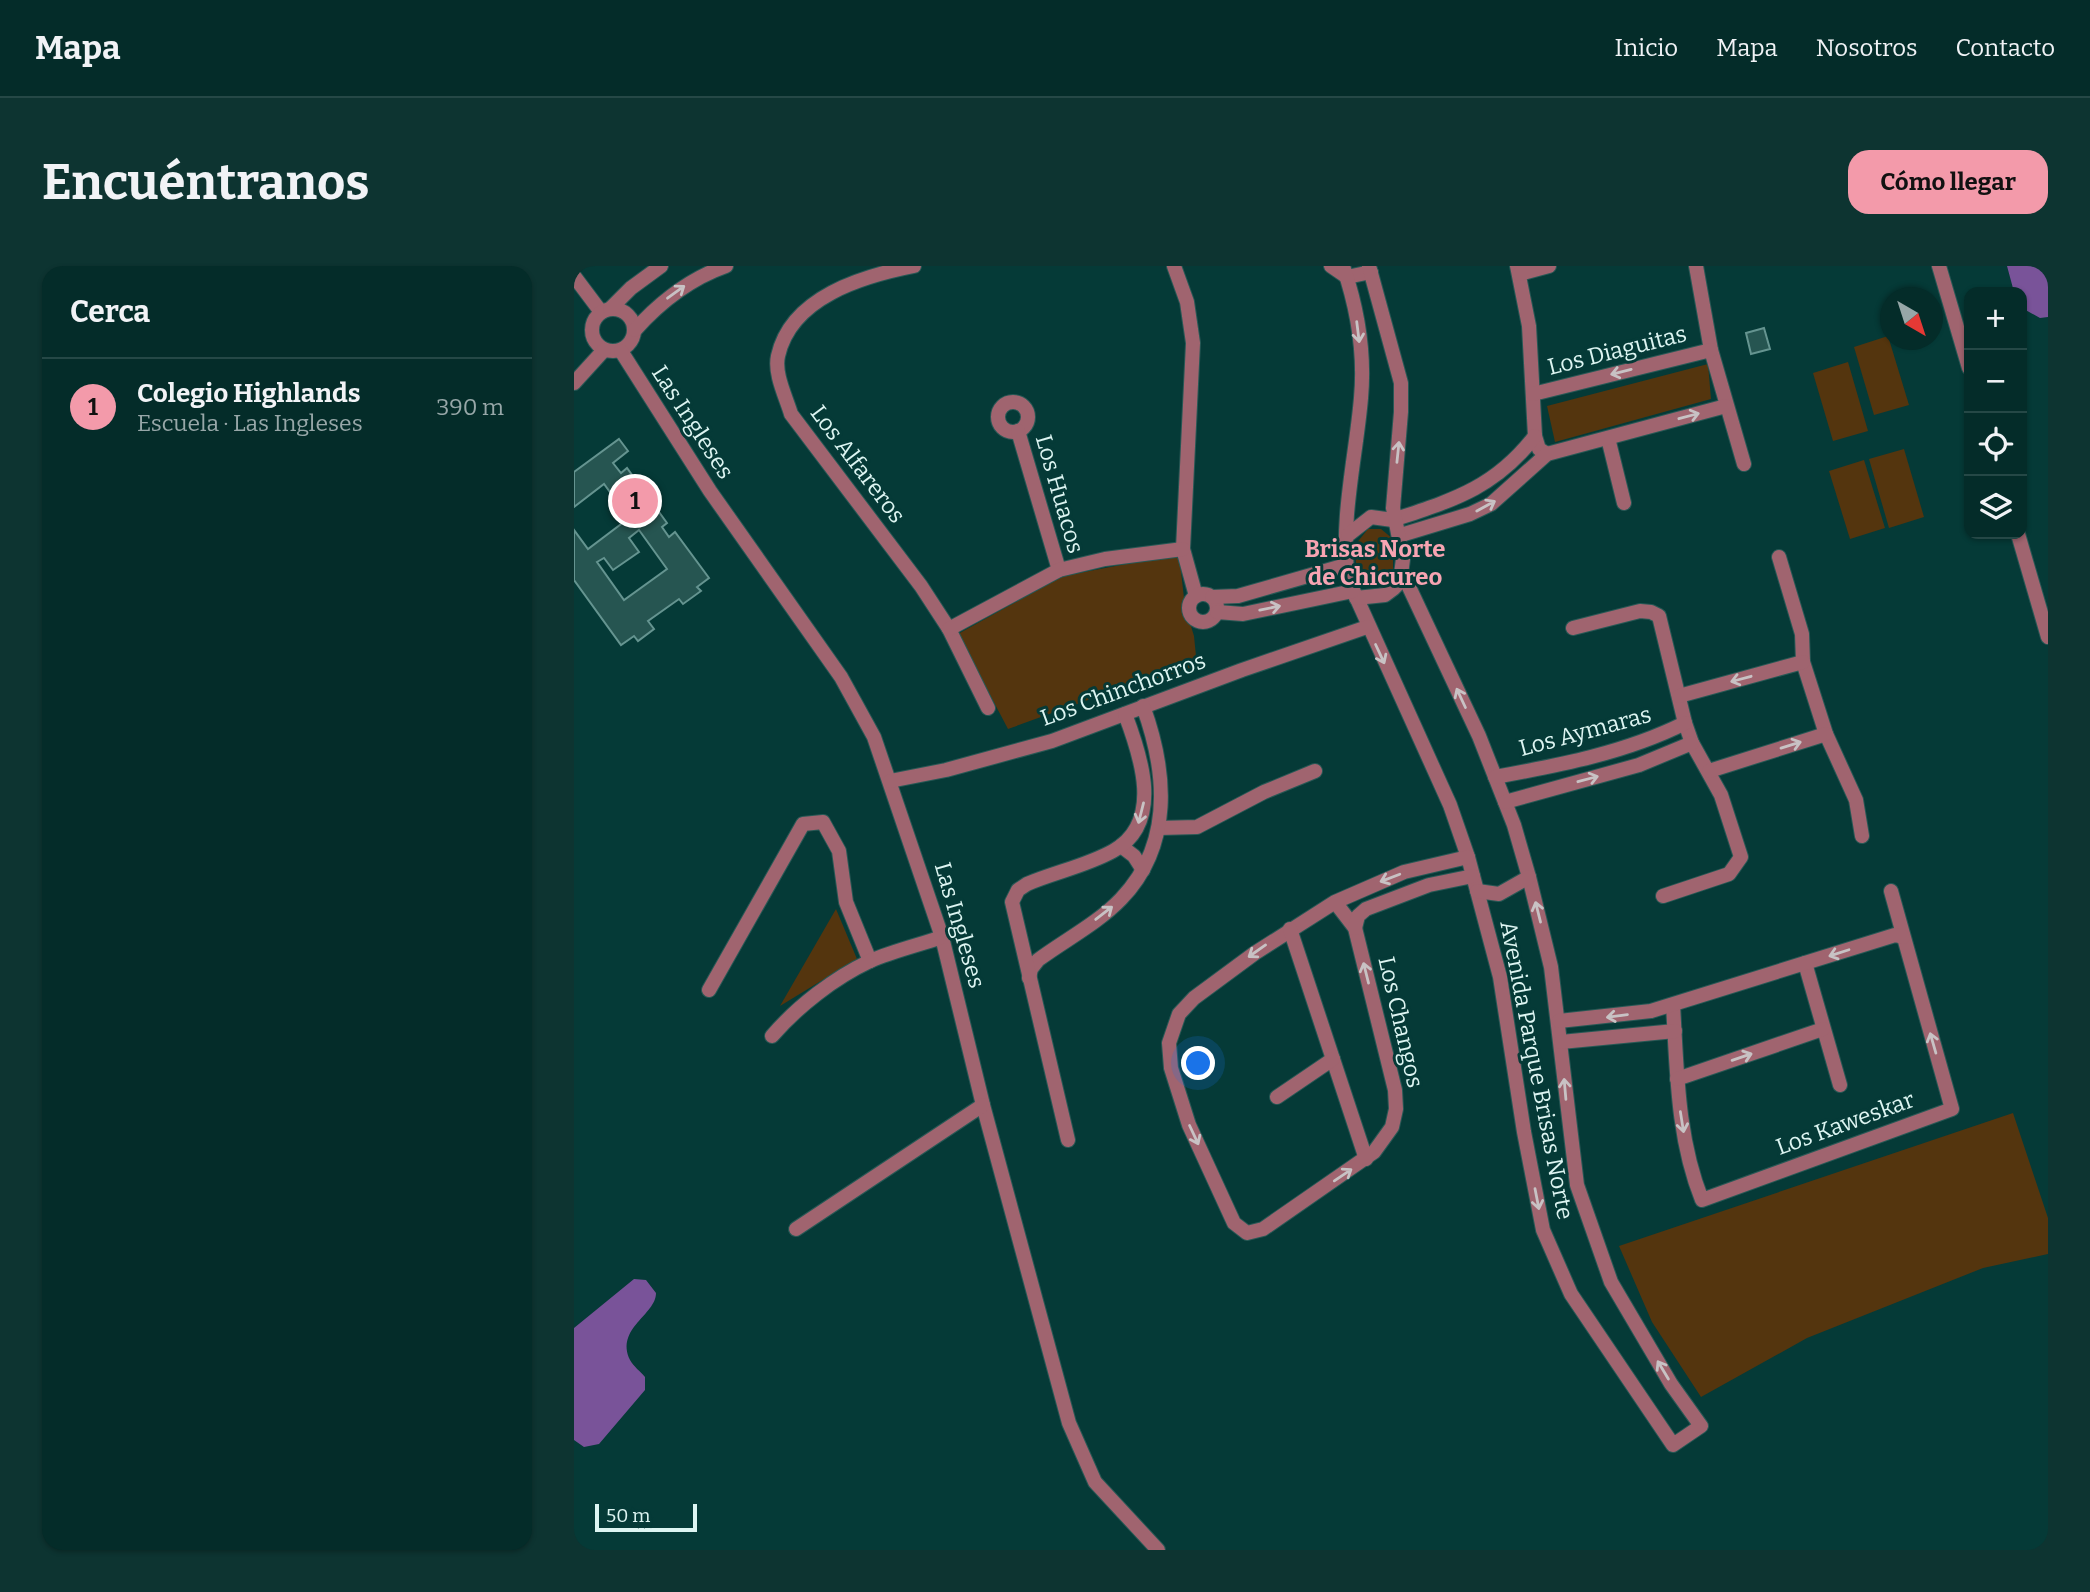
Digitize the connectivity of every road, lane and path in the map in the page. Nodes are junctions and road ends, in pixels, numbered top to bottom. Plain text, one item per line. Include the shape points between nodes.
1 (661, 266) edge
2 (726, 266) edge
3 (914, 266) edge
4 (1174, 266) edge
5 (1331, 266) edge
6 (1549, 266) edge
7 (1696, 266) edge
8 (1939, 266) edge
9 (1370, 269) edge
10 (1518, 270) edge
11 (1345, 272) edge
12 (574, 276) edge
13 (606, 311) junction
14 (635, 330) junction
15 (604, 350) junction
16 (1712, 350) junction
17 (621, 351) junction
18 (1964, 352) edge
19 (574, 383) edge
20 (1533, 394) junction
21 (1726, 406) junction
22 (1018, 430) dead end
23 (1535, 436) junction
24 (1608, 438) junction
25 (1548, 454) junction
26 (1744, 464) dead end
27 (1624, 503) dead end
28 (1393, 520) junction
29 (1348, 535) junction
30 (1401, 535) junction
31 (2019, 539) edge
32 (1182, 549) junction
33 (1779, 557) dead end
34 (1346, 565) junction
35 (1059, 570) junction
36 (1402, 572) junction
37 (1355, 594) junction
38 (1196, 596) junction
39 (1212, 597) junction
40 (1217, 612) junction
41 (1367, 627) junction
42 (1573, 628) dead end
43 (949, 629) junction
44 (2048, 637) edge
45 (1803, 662) junction
46 (1679, 696) junction
47 (1143, 706) junction
48 (988, 708) dead end
49 (1125, 714) junction
50 (1685, 723) junction
51 (1826, 734) junction
52 (1692, 743) junction
53 (1315, 771) dead end
54 (1709, 771) junction
55 (1495, 777) junction
56 (891, 781) junction
57 (1504, 802) junction
58 (1159, 828) junction
59 (1862, 836) dead end
60 (1121, 846) junction
61 (1468, 857) junction
62 (1143, 870) junction
63 (1473, 876) junction
64 (1529, 877) junction
65 (1477, 891) junction
66 (1891, 891) dead end
67 (1663, 896) dead end
68 (1335, 902) junction
69 (1355, 928) junction
70 (1290, 929) junction
71 (942, 937) junction
72 (1903, 937) junction
73 (1020, 942) junction
74 (1048, 953) junction
75 (870, 961) junction
76 (1805, 963) junction
77 (1029, 978) junction
78 (709, 990) dead end
79 (1673, 1005) junction
80 (1559, 1021) junction
81 (1823, 1029) junction
82 (1675, 1031) junction
83 (772, 1036) dead end
84 (1561, 1042) junction
85 (1333, 1059) junction
86 (1677, 1079) junction
87 (1840, 1085) dead end
88 (1277, 1097) dead end
89 (983, 1105) junction
90 (1068, 1140) dead end
91 (1366, 1159) junction
92 (796, 1228) dead end
93 (1158, 1550) edge

1 - 13 street
14 -> 2 street via 687,284
3 - 43 street, Los Alfareros via 866,276 836,290 811,307 791,330 777,357 791,414 922,586
4 - 32 street via 1187,302 1193,343
5 - 11 street
6 - 10 street, Los Diaguitas
7 - 16 street, Los Diaguitas
8 - 18 street
9 - 11 street
28 -> 9 street via 1401,383
10 - 20 street, Los Diaguitas via 1529,326
11 -> 29 street, Avenida Parque Brisas Norte via 1359,329 1362,395
12 - 13 street
13 - 14 street via 629,316
13 - 15 street via 593,322 592,335
14 - 17 street
15 - 17 street
15 - 19 street
16 -> 20 street, Los Diaguitas
16 - 21 street, Los Diaguitas
17 - 56 street, Las Ingleses via 710,491 841,677 869,727
20 - 23 street, Los Diaguitas
24 -> 21 street
21 - 26 street, Los Diaguitas
22 - 35 street, Los Huacos
23 - 25 street via 1539,449
23 - 28 street via 1486,484
24 - 25 street
24 - 27 street
30 -> 25 street via 1490,504
28 - 29 street via 1371,517
28 - 30 street, Avenida Parque Brisas Norte
29 - 34 street, Avenida Parque Brisas Norte
30 - 36 street, Avenida Parque Brisas Norte
31 - 44 street
32 - 35 street
32 - 38 street
33 - 45 street via 1802,634
34 - 37 street, Avenida Parque Brisas Norte
34 - 39 street via 1238,596
35 - 43 street
36 - 37 street via 1400,582 1385,595
55 -> 36 street, Avenida Parque Brisas Norte
40 -> 37 street via 1243,614
37 - 41 street, Avenida Parque Brisas Norte
38 - 39 street
38 - 40 street via 1189,607 1194,620 1207,622
39 - 40 street
41 - 47 street, Los Chinchorros
41 -> 61 street, Avenida Parque Brisas Norte via 1450,805
42 - 46 street, Los Aymaras via 1640,611 1659,616
43 - 48 street, Los Alfareros
45 -> 46 street, Los Aymaras
45 - 51 street
46 - 50 street, Los Aymaras
47 - 49 street, Los Chinchorros
47 - 58 street via 1162,778
49 - 56 street, Los Chinchorros via 1013,752
49 -> 60 street via 1138,751 1144,789 1135,832
50 - 52 street, Los Aymaras
50 - 55 street, Los Aymaras via 1607,753
54 -> 51 street
51 - 59 street via 1856,800
52 - 54 street, Los Aymaras
57 -> 52 street, Los Aymaras via 1639,765
53 - 58 street via 1197,827
54 - 67 street, Los Aymaras via 1741,857 1729,874
55 - 57 street, Avenida Parque Brisas Norte
56 - 71 street, Las Ingleses
57 - 64 street, Avenida Parque Brisas Norte
58 - 62 street
60 - 62 street
60 - 73 street via 1018,890 1012,902
61 - 63 street, Avenida Parque Brisas Norte
61 -> 68 street, Los Changos via 1404,872
74 -> 62 street via 1120,900
63 - 65 street, Avenida Parque Brisas Norte
63 - 69 street via 1429,885 1366,909
64 - 65 street via 1499,894
80 -> 64 street, Avenida Parque Brisas Norte
65 -> 84 street, Avenida Parque Brisas Norte via 1500,977 1544,1230 1571,1294 1673,1445 1700,1426 1611,1282 1577,1185
66 - 72 street, Los Kaweskar
68 - 69 street, Los Changos
68 - 70 street, Los Changos
91 -> 69 street, Los Changos via 1387,1136 1396,1100
70 - 85 street
70 -> 91 street, Los Changos via 1194,998 1179,1014 1169,1053 1180,1101 1234,1223 1247,1233 1258,1232
71 - 75 street
71 - 89 street, Las Ingleses
72 -> 76 street via 1895,935
86 -> 72 street, Los Kaweskar via 1682,1122 1702,1200 1952,1109
73 - 74 street via 1034,954
73 - 77 street
74 - 77 street via 1034,965
75 - 78 street via 846,902 839,850 823,822 803,824
75 - 83 street via 811,998
76 - 79 street
76 - 81 street, Los Kaweskar
77 - 90 street
79 -> 80 street
79 - 82 street, Los Kaweskar
80 - 84 street, Avenida Parque Brisas Norte
86 -> 81 street
81 - 87 street, Los Kaweskar
82 - 84 street
82 - 86 street, Los Kaweskar
85 - 88 street
85 - 91 street
89 - 92 street
89 - 93 street, Las Ingleses via 1059,1393 1081,1456 1102,1493

